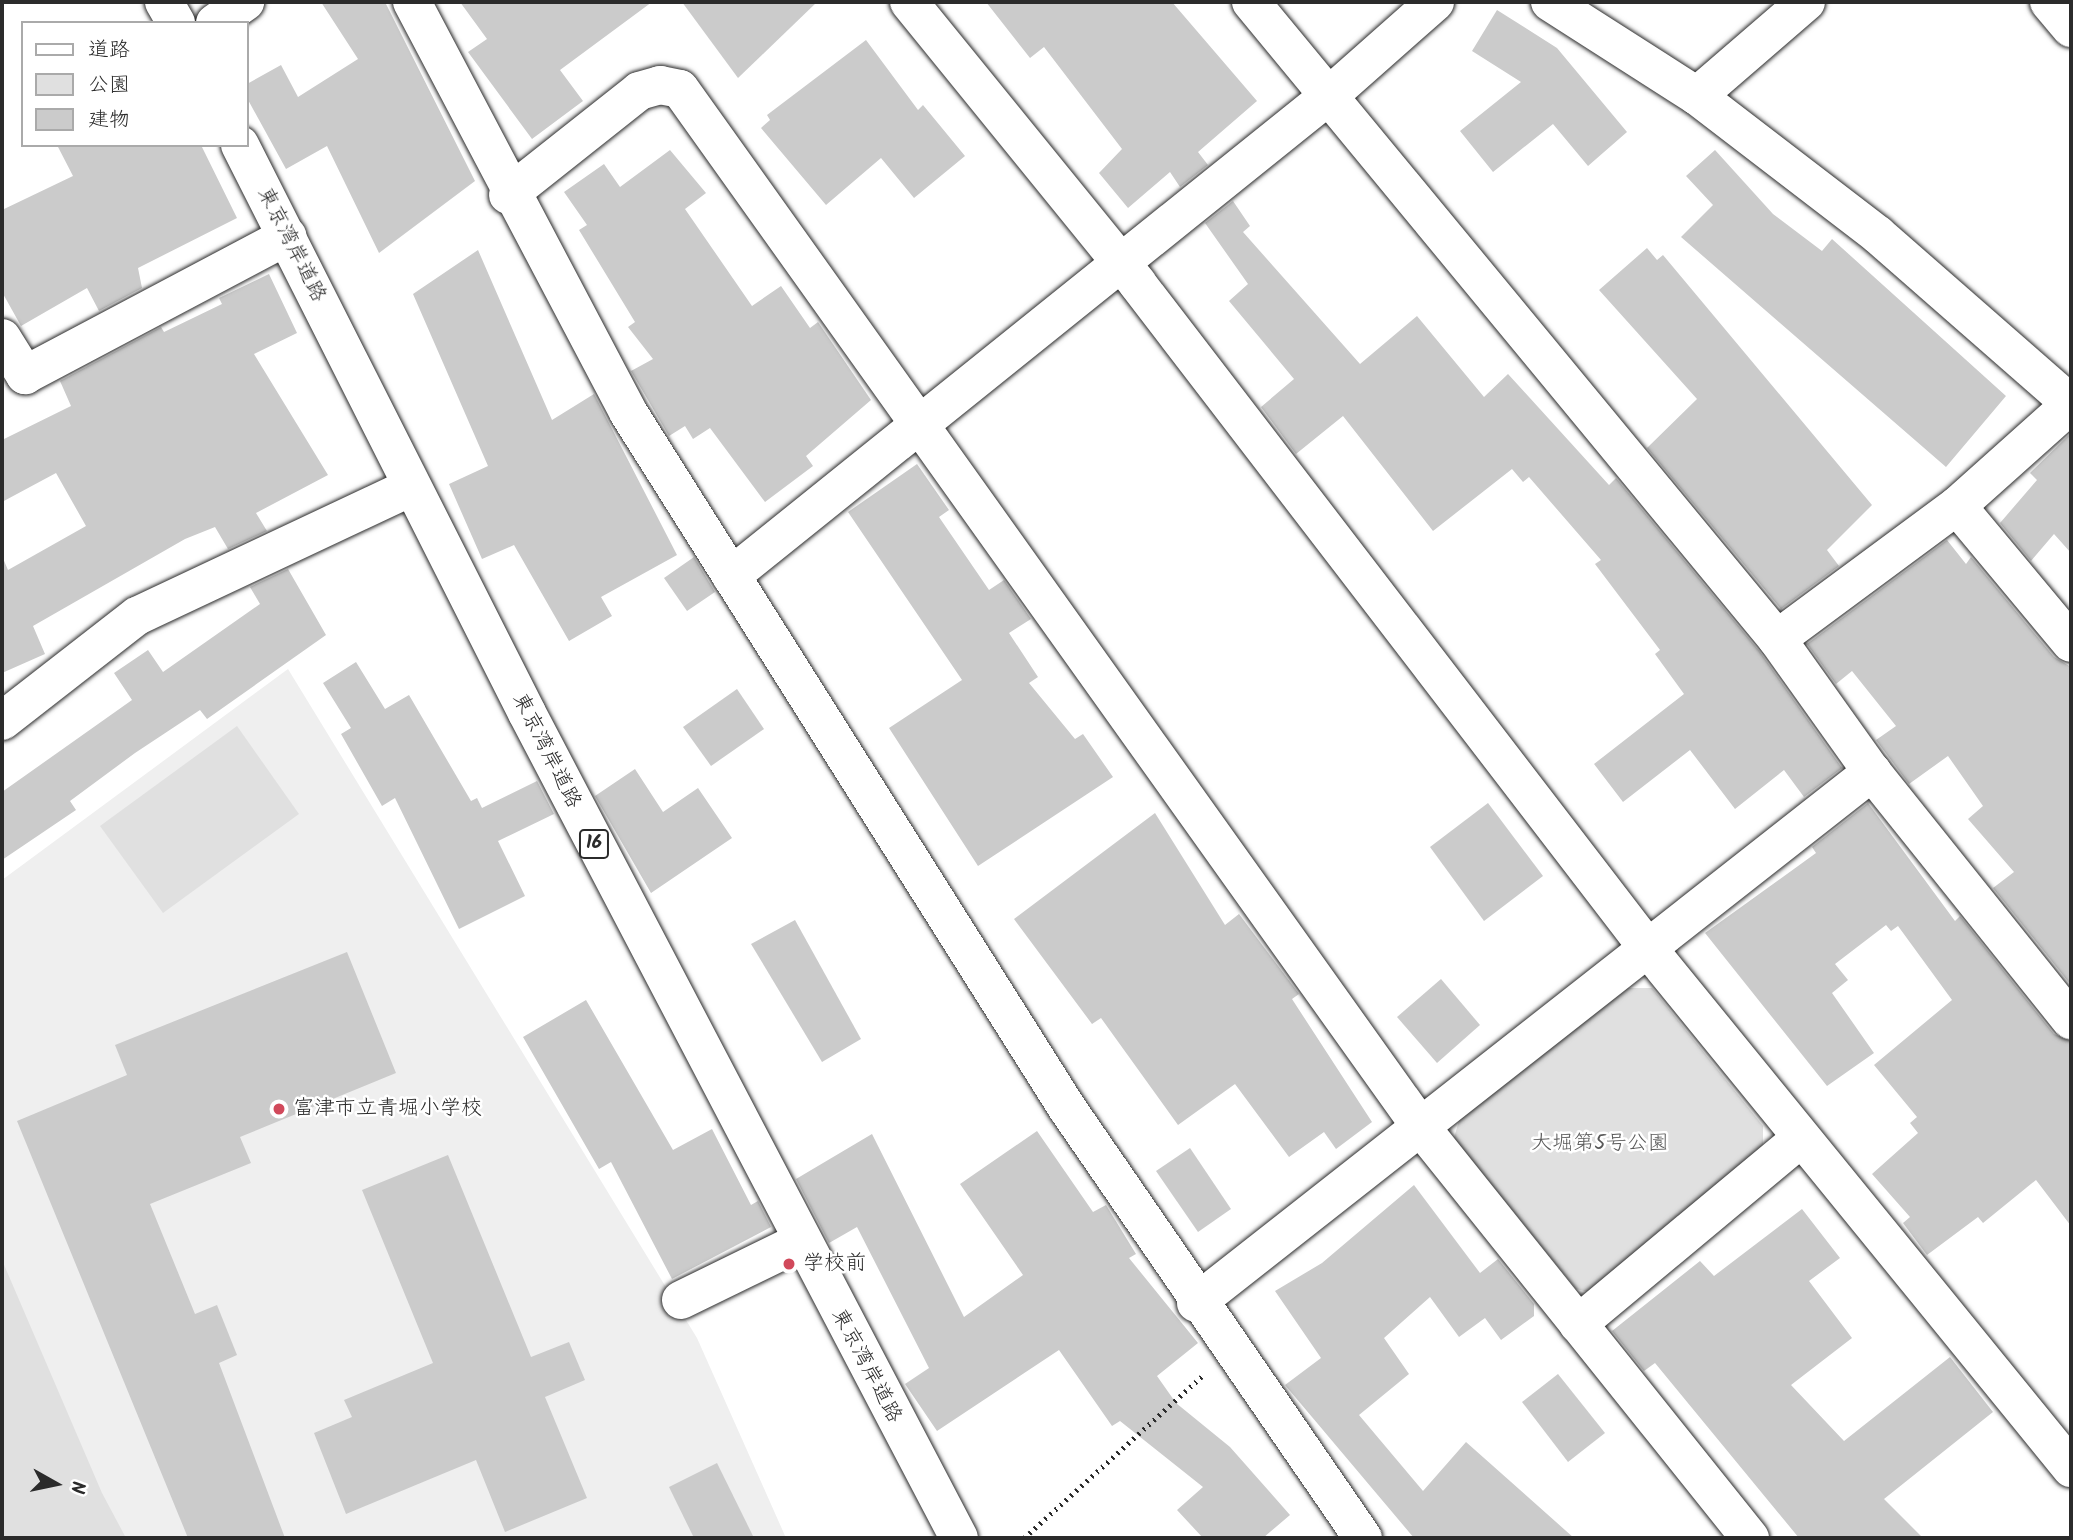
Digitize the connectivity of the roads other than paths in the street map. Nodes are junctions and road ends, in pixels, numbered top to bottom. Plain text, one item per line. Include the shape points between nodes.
1 (164, 2) edge
2 (245, 2) edge
3 (412, 2) edge
4 (909, 2) edge
5 (1251, 2) edge
6 (1435, 2) edge
7 (1550, 2) edge
8 (1806, 2) edge
9 (2049, 2) edge
10 (175, 21) edge
11 (218, 21) edge
12 (2071, 28) edge
13 (1331, 94) junction
14 (1697, 96) junction
15 (241, 147) edge
16 (508, 195) junction
17 (287, 236) junction
18 (1119, 262) junction
19 (2, 338) edge
20 (2071, 404) edge
21 (915, 424) junction
22 (411, 487) junction
23 (1958, 506) junction
24 (731, 576) junction
25 (1777, 639) junction
26 (2071, 643) edge
27 (2, 721) edge
28 (1871, 772) junction
29 (1650, 951) junction
30 (2071, 1020) edge
31 (1420, 1126) junction
32 (1800, 1139) junction
33 (800, 1242) junction
34 (681, 1300) dead end
35 (1196, 1303) junction
36 (1578, 1324) junction
37 (2071, 1468) edge
38 (959, 1538) edge
39 (1363, 1538) edge
40 (1750, 1538) edge

1 - 10 main road
2 - 11 main road
3 - 16 main road
4 - 18 main road
5 - 13 main road
6 - 13 main road
7 - 14 main road
8 - 14 main road
9 - 12 main road
13 - 18 main road
13 - 25 main road
14 - 20 main road via 1878,235
15 - 17 main road, 東京湾岸道路 / 16
16 - 21 main road via 639,92 660,85 680,89
16 - 24 main road via 628,412
17 - 19 main road via 25,375
17 - 22 main road, 東京湾岸道路 / 16
18 - 21 main road
18 - 29 main road
20 - 23 main road
21 - 24 main road
21 - 31 main road
22 - 27 main road via 137,616
22 - 33 main road, 東京湾岸道路 / 16
23 - 25 main road
23 - 26 main road
24 - 35 main road
25 - 28 main road
28 - 29 main road
28 - 30 main road
29 - 31 main road
29 - 32 main road
31 - 35 main road
31 - 36 main road
32 - 36 main road
32 - 37 main road
33 - 34 main road
33 - 38 main road, 東京湾岸道路 / 16
35 - 39 main road
36 - 40 main road

